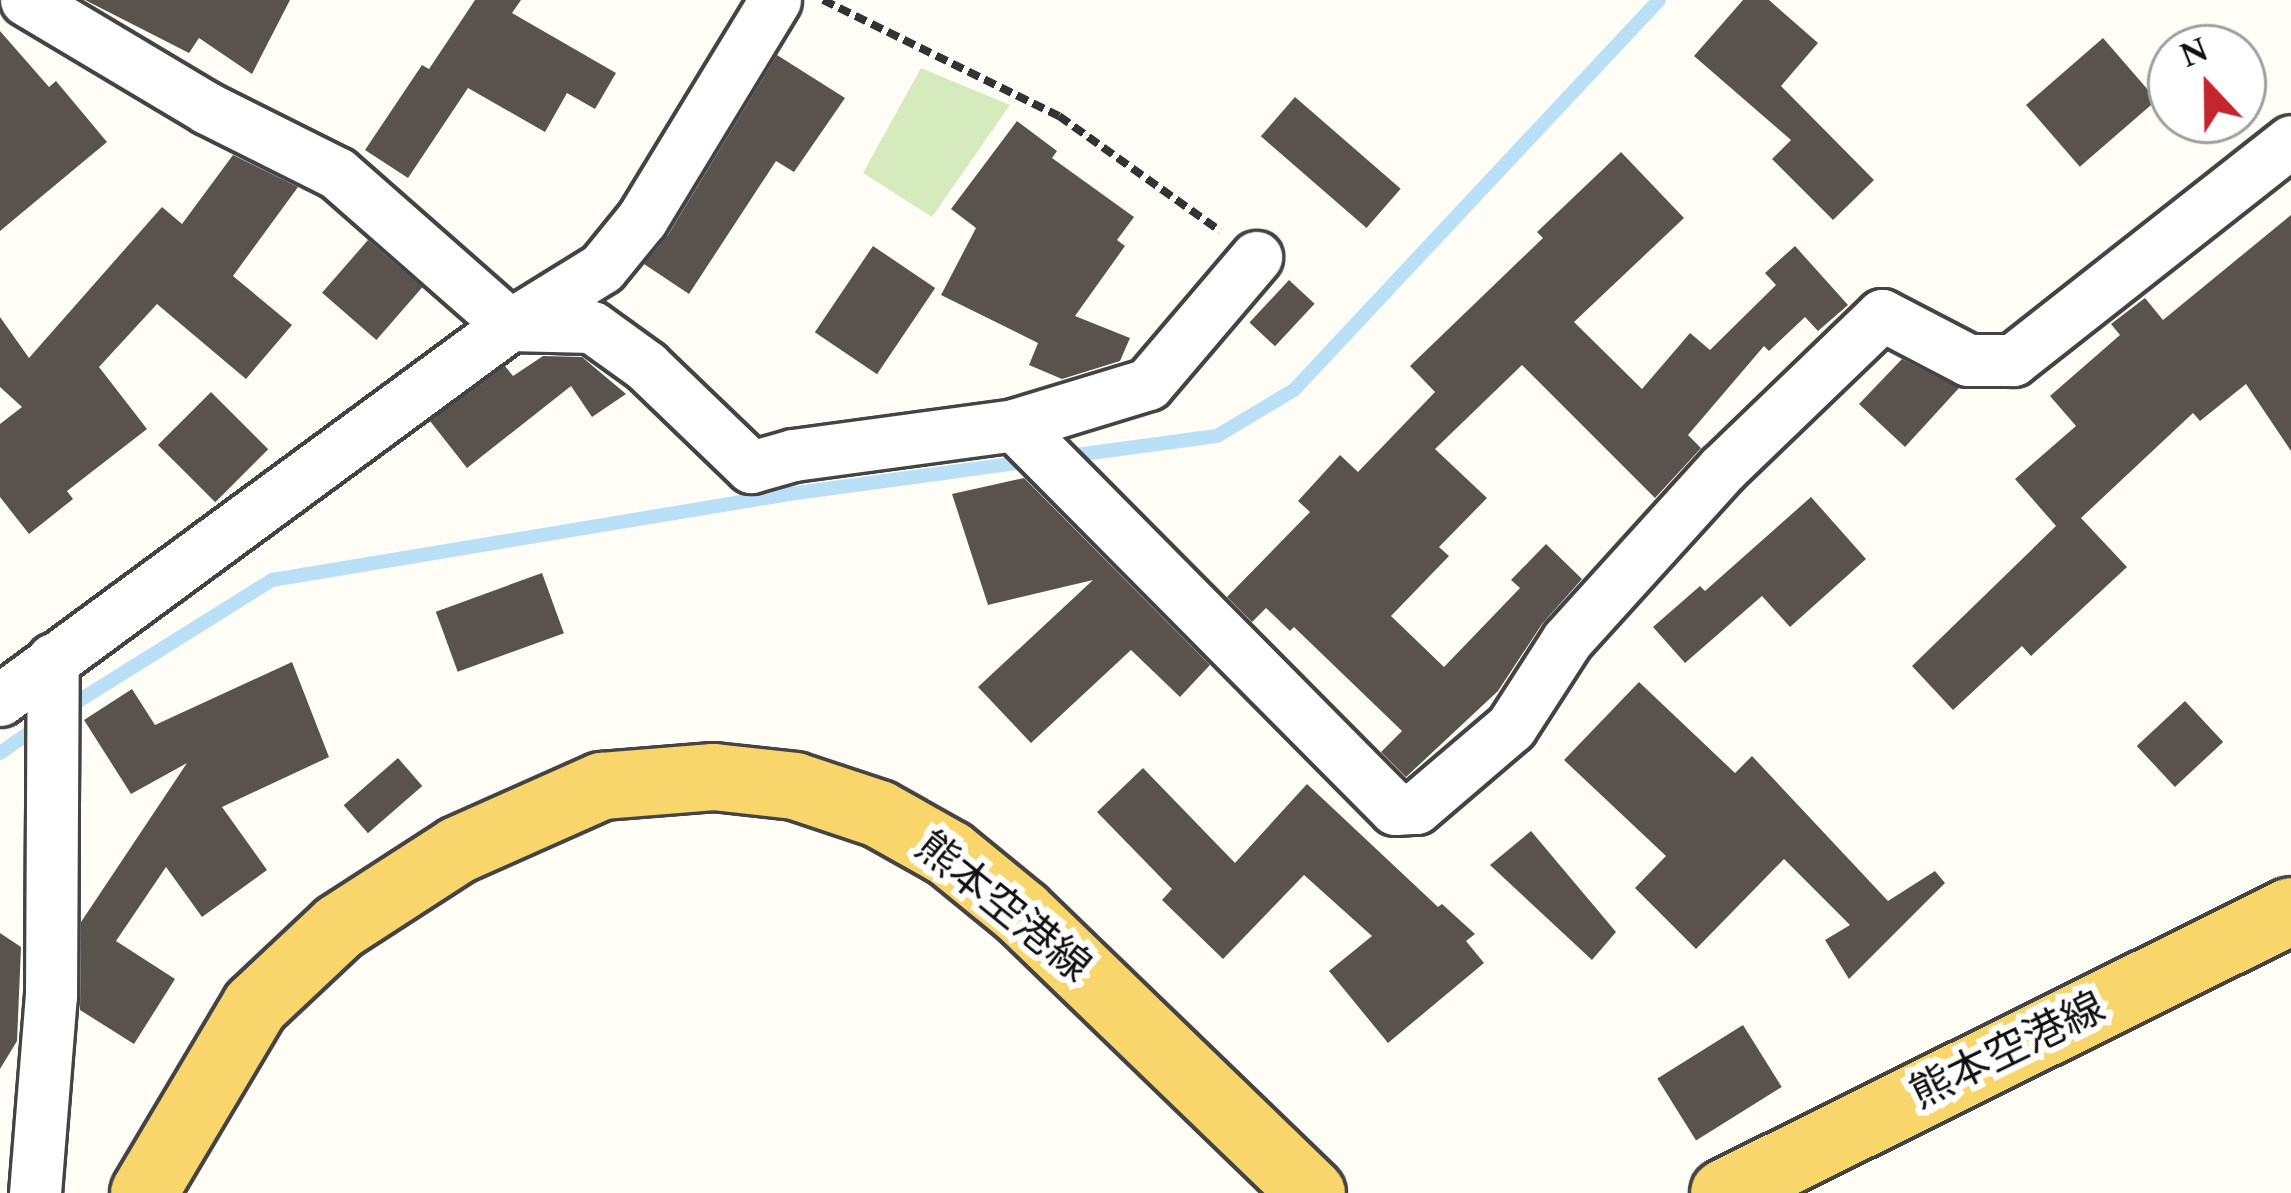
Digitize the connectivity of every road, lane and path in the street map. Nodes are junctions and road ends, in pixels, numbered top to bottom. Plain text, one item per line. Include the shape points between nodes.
1 (26, 0) edge
2 (775, 0) edge
3 (823, 0) edge
4 (2291, 141) edge
5 (1256, 257) joint
6 (510, 325) junction
7 (1043, 453) junction
8 (53, 659) junction
9 (0, 700) edge
10 (2291, 911) edge
11 (35, 1193) edge
12 (144, 1193) edge
13 (1312, 1193) edge
14 (1724, 1193) edge

1 - 6 street via 207,108 337,172
2 - 6 street via 642,219 602,268
3 - 5 path via 1059,116
4 - 7 street via 2013,360 1968,360 1882,315 1722,469 1567,640 1511,727 1416,808 1395,809
5 - 7 street via 1148,384
6 - 7 street via 592,327 646,366 751,466 793,455
6 - 8 street
8 - 9 street
8 - 11 street via 51,996
10 - 14 main road, 熊本空港線
12 - 13 main road, 熊本空港線 via 255,1006 339,927 458,850 602,786 714,777 796,786 879,814 950,854 1022,913

